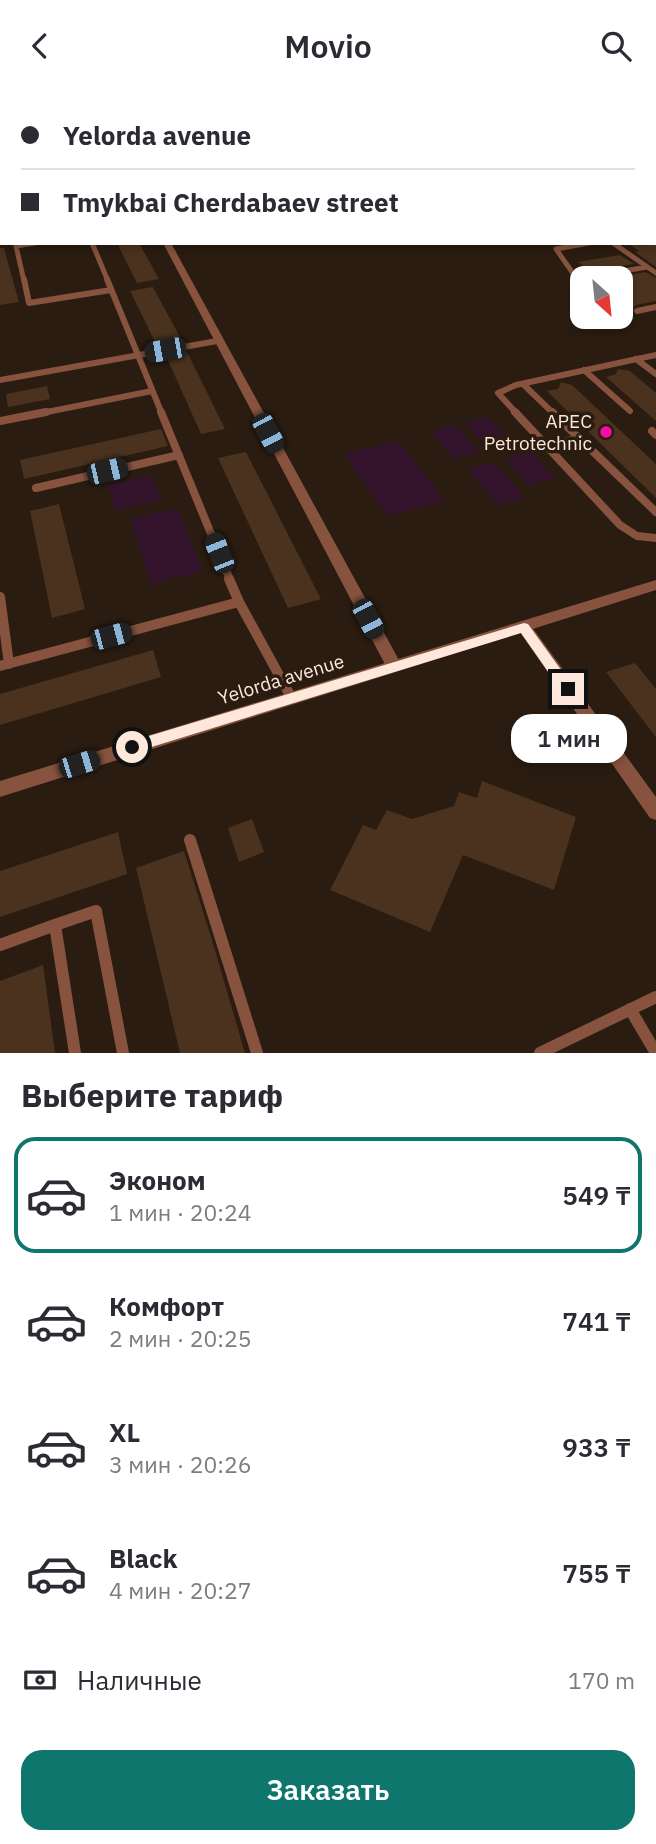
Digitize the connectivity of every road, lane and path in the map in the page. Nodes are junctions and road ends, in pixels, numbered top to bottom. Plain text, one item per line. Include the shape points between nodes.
1 (22, 245) edge
2 (93, 245) edge
3 (168, 245) edge
4 (578, 245) edge
5 (616, 245) edge
6 (647, 267) junction
7 (656, 273) edge
8 (111, 290) junction
9 (656, 307) edge
10 (637, 310) dead end
11 (218, 341) junction
12 (139, 355) junction
13 (656, 355) edge
14 (636, 359) junction
15 (584, 370) junction
16 (656, 375) edge
17 (0, 380) edge
18 (523, 384) junction
19 (152, 391) junction
20 (630, 411) dead end
21 (0, 421) edge
22 (579, 438) junction
23 (546, 446) junction
24 (179, 455) junction
25 (36, 488) dead end
26 (656, 512) edge
27 (656, 538) edge
28 (656, 585) edge
29 (0, 597) edge
30 (239, 602) junction
31 (524, 627) junction
32 (4, 665) edge
33 (394, 666) junction
34 (290, 697) junction
35 (0, 789) edge
36 (656, 812) edge
37 (190, 840) dead end
38 (55, 925) junction
39 (0, 945) edge
40 (656, 996) edge
41 (630, 1009) junction
42 (75, 1053) edge
43 (123, 1053) edge
44 (257, 1053) edge
45 (540, 1053) edge
46 (656, 1053) edge

1 - 8 lane via 16,246 29,303
2 - 8 lane
3 - 11 street
4 - 6 lane via 556,249 577,279
5 - 6 lane
6 - 7 lane
8 - 12 lane
9 - 10 lane
11 - 12 lane
11 - 33 street
12 - 17 lane
12 - 19 lane
13 - 14 lane
14 - 15 lane
14 - 16 lane
15 - 18 lane
15 - 20 lane
18 - 22 lane
18 - 23 lane via 498,393
19 - 21 lane
19 - 24 lane
22 - 23 lane
22 - 26 lane
23 - 27 lane via 620,525 633,535
24 - 25 lane
24 - 30 lane
28 - 31 street, Yelorda avenue
29 - 32 lane
30 - 32 lane
30 - 34 lane
31 - 33 street, Yelorda avenue
31 - 36 street
33 - 34 street, Yelorda avenue
34 - 35 street, Yelorda avenue
37 - 44 lane
38 - 39 lane
38 - 42 lane
38 - 43 lane via 96,911
40 - 41 lane
41 - 45 lane
41 - 46 lane

